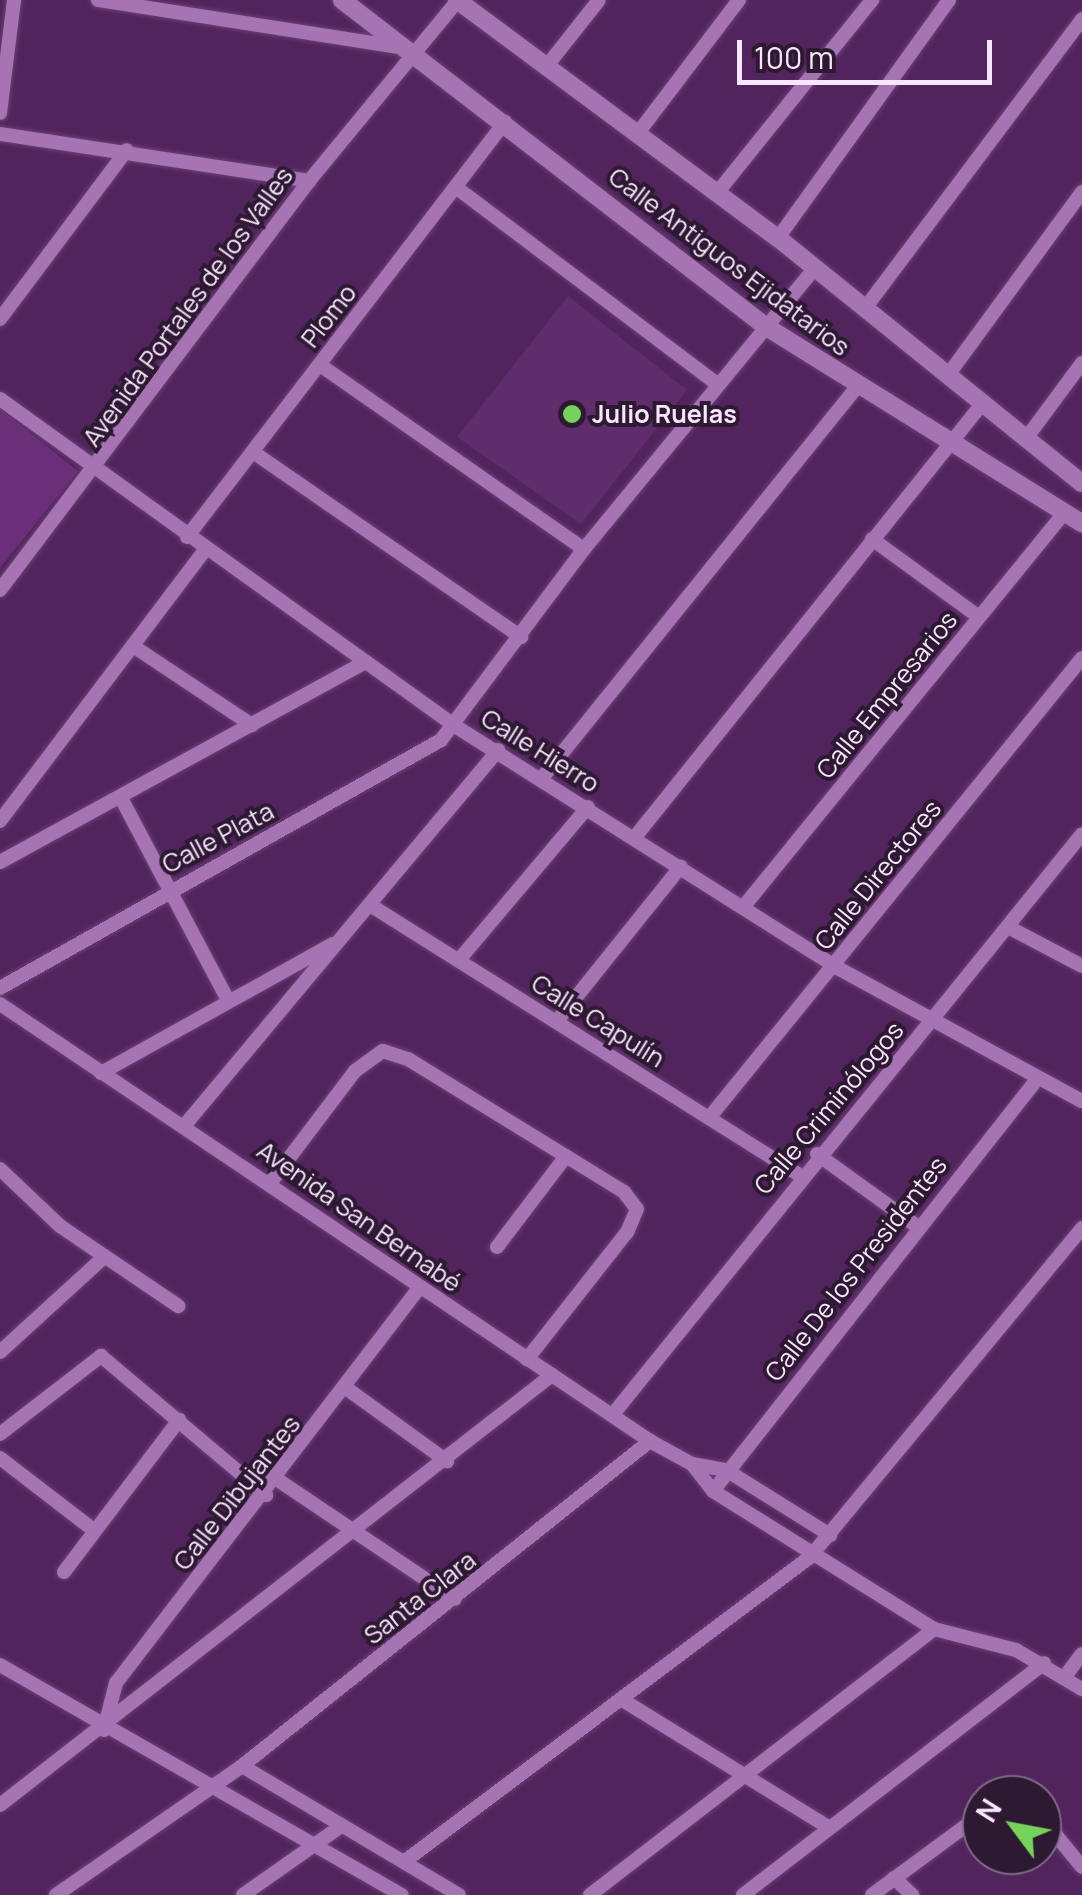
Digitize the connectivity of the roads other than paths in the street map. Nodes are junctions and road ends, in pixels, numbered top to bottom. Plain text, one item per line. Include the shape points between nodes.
1 (14, 0) edge
2 (98, 0) edge
3 (342, 0) edge
4 (458, 0) edge
5 (599, 0) edge
6 (740, 0) edge
7 (872, 0) edge
8 (949, 0) edge
9 (1082, 19) edge
10 (413, 51) junction
11 (546, 67) junction
12 (0, 114) edge
13 (505, 122) junction
14 (638, 133) junction
15 (0, 134) edge
16 (127, 150) junction
17 (309, 181) junction
18 (457, 188) junction
19 (1082, 192) edge
20 (716, 193) junction
21 (778, 238) junction
22 (816, 267) junction
23 (866, 307) junction
24 (0, 320) edge
25 (765, 326) junction
26 (1082, 363) edge
27 (320, 365) junction
28 (948, 375) junction
29 (716, 383) junction
30 (856, 388) junction
31 (0, 399) edge
32 (982, 404) junction
33 (951, 440) junction
34 (1025, 440) junction
35 (254, 452) junction
36 (94, 472) junction
37 (1082, 483) edge
38 (1065, 512) junction
39 (1082, 522) edge
40 (188, 536) junction
41 (872, 539) junction
42 (584, 549) junction
43 (206, 550) junction
44 (0, 590) edge
45 (979, 617) junction
46 (521, 637) junction
47 (133, 646) junction
48 (1082, 658) edge
49 (366, 662) junction
50 (252, 725) junction
51 (455, 726) junction
52 (498, 750) junction
53 (542, 778) junction
54 (121, 798) junction
55 (588, 806) junction
56 (0, 821) edge
57 (1082, 834) edge
58 (636, 837) junction
59 (0, 862) edge
60 (681, 866) junction
61 (172, 888) junction
62 (370, 905) junction
63 (744, 906) junction
64 (1010, 928) junction
65 (338, 942) junction
66 (459, 960) junction
67 (834, 966) junction
68 (1082, 966) edge
69 (0, 988) edge
70 (227, 998) junction
71 (0, 1004) edge
72 (932, 1020) junction
73 (557, 1022) junction
74 (101, 1073) junction
75 (1038, 1078) junction
76 (1082, 1102) edge
77 (709, 1118) junction
78 (184, 1126) junction
79 (817, 1154) junction
80 (566, 1156) junction
81 (0, 1169) edge
82 (801, 1176) junction
83 (271, 1182) junction
84 (917, 1226) junction
85 (1082, 1228) edge
86 (497, 1247) dead end
87 (103, 1258) junction
88 (420, 1288) junction
89 (178, 1306) dead end
90 (0, 1329) edge
91 (6, 1347) edge
92 (527, 1360) junction
93 (552, 1375) junction
94 (346, 1388) junction
95 (614, 1413) junction
96 (179, 1420) junction
97 (0, 1434) edge
98 (650, 1440) junction
99 (0, 1458) edge
100 (447, 1461) junction
101 (692, 1464) junction
102 (726, 1470) junction
103 (278, 1480) junction
104 (713, 1491) junction
105 (266, 1495) junction
106 (91, 1528) junction
107 (361, 1531) junction
108 (830, 1535) junction
109 (810, 1557) junction
110 (64, 1572) dead end
111 (455, 1600) junction
112 (934, 1629) junction
113 (1082, 1654) edge
114 (1044, 1663) junction
115 (0, 1665) edge
116 (1066, 1675) junction
117 (1082, 1689) edge
118 (624, 1701) junction
119 (104, 1730) junction
120 (242, 1766) junction
121 (740, 1773) junction
122 (212, 1785) junction
123 (0, 1805) edge
124 (341, 1826) junction
125 (828, 1828) junction
126 (962, 1829) edge
127 (1062, 1842) edge
128 (314, 1846) junction
129 (405, 1861) junction
130 (1082, 1867) edge
131 (894, 1878) junction
132 (439, 1883) junction
133 (56, 1895) edge
134 (243, 1895) edge
135 (402, 1895) edge
136 (424, 1895) edge
137 (459, 1895) edge
138 (590, 1895) edge
139 (742, 1895) edge
140 (872, 1895) edge
141 (912, 1895) edge

1 - 12 street
2 - 10 street, Calle Antiguos Ejidatarios
3 - 10 street, Calle Antiguos Ejidatarios
4 - 10 street, Avenida Portales de los Valles
4 - 11 street, Calle Antiguos Ejidatarios
5 - 11 street
6 - 14 street
7 - 20 street
8 - 21 street
9 - 23 street
10 - 13 street, Calle Antiguos Ejidatarios
10 - 17 street, Avenida Portales de los Valles
11 - 14 street, Calle Antiguos Ejidatarios
13 - 18 street, Plomo
13 - 25 street, Calle Antiguos Ejidatarios
14 - 20 street, Calle Antiguos Ejidatarios
15 - 16 street
16 - 17 street
16 - 24 street
17 - 36 street, Avenida Portales de los Valles
18 - 27 street, Plomo
18 - 29 street
19 - 28 street
20 - 21 street, Calle Antiguos Ejidatarios
21 - 22 street, Calle Antiguos Ejidatarios
22 - 23 street, Calle Antiguos Ejidatarios
22 - 25 street, Calle Plata
23 - 28 street, Calle Antiguos Ejidatarios
25 - 29 street, Calle Plata
25 - 30 street, Calle Antiguos Ejidatarios
26 - 34 street
27 - 35 street, Plomo
27 - 42 street
28 - 32 street, Calle Antiguos Ejidatarios
29 - 42 street, Calle Plata
30 - 33 street, Calle Antiguos Ejidatarios
30 - 53 street
31 - 36 street, Calle Hierro
32 - 33 street
32 - 34 street, Calle Antiguos Ejidatarios
33 - 38 street, Calle Antiguos Ejidatarios
33 - 41 street
34 - 37 street, Calle Antiguos Ejidatarios
35 - 40 street, Plomo
35 - 46 street
36 - 40 street, Calle Hierro
36 - 44 street, Avenida Portales de los Valles
38 - 39 street, Calle Antiguos Ejidatarios
38 - 45 street, Calle Empresarios
40 - 43 street, Calle Hierro
41 - 45 street
41 - 58 street
42 - 46 street, Calle Plata
43 - 47 street
43 - 49 street, Calle Hierro
45 - 63 street, Calle Empresarios
46 - 51 street, Calle Plata
47 - 50 street
47 - 56 street
48 - 67 street, Calle Directores
49 - 50 street
49 - 51 street, Calle Hierro
50 - 54 street
51 - 52 street, Calle Hierro
51 - 61 street, Calle Plata via 421,754
52 - 53 street, Calle Hierro
52 - 62 street
53 - 55 street, Calle Hierro
54 - 59 street
54 - 61 street
55 - 58 street, Calle Hierro
55 - 66 street
57 - 64 street, Calle Criminólogos
58 - 60 street, Calle Hierro
60 - 63 street, Calle Hierro
60 - 73 street
61 - 69 street, Calle Plata
61 - 70 street
62 - 65 street
62 - 66 street, Calle Capulín
63 - 67 street, Calle Hierro
64 - 68 street
64 - 72 street, Calle Criminólogos
65 - 70 street
65 - 78 street
66 - 73 street, Calle Capulín
67 - 72 street, Calle Hierro
67 - 77 street, Calle Directores
70 - 74 street
71 - 74 street, Avenida San Bernabé
72 - 75 street, Calle Hierro
72 - 79 street, Calle Criminólogos
73 - 77 street, Calle Capulín
74 - 78 street, Avenida San Bernabé
75 - 76 street, Calle Hierro
75 - 84 street, Calle De los Presidentes
77 - 82 street, Calle Capulín
78 - 83 street, Avenida San Bernabé
79 - 82 street, Calle Criminólogos
79 - 84 street
80 - 83 street via 408,1059 383,1052 356,1072
80 - 86 street
80 - 92 street via 624,1192 636,1209 628,1232
81 - 87 street
82 - 95 street, Calle Criminólogos
83 - 88 street, Avenida San Bernabé
84 - 102 street, Calle De los Presidentes
85 - 108 street
87 - 89 street
87 - 91 street
88 - 92 street, Avenida San Bernabé
88 - 94 street, Calle Dibujantes
90 - 91 street
92 - 93 street, Avenida San Bernabé
93 - 95 street, Avenida San Bernabé
93 - 100 street
94 - 100 street
94 - 103 street, Calle Dibujantes
95 - 98 street, Avenida San Bernabé
96 - 97 street via 94,1356
96 - 105 street
96 - 106 street
98 - 101 street, Avenida San Bernabé
98 - 111 street, Santa Clara
99 - 106 street
100 - 107 street
101 - 102 street, Avenida San Bernabé
101 - 104 street, Avenida San Bernabé
102 - 104 street, Calle De los Presidentes
102 - 108 street, Avenida San Bernabé
103 - 105 street, Calle Dibujantes
103 - 107 street
104 - 109 street, Avenida San Bernabé
105 - 119 street, Calle Dibujantes via 116,1683
106 - 110 street
107 - 111 street
107 - 119 street
108 - 109 street
109 - 112 street, Avenida San Bernabé
109 - 118 street
111 - 120 street, Santa Clara
112 - 114 street, Avenida San Bernabé
112 - 121 street
113 - 116 street
114 - 116 street, Avenida San Bernabé
114 - 125 street
115 - 119 street
116 - 117 street, Avenida San Bernabé
118 - 121 street
118 - 129 street
119 - 122 street
119 - 123 street
120 - 122 street, Santa Clara
120 - 124 street
121 - 125 street
121 - 138 street
122 - 128 street
122 - 133 street, Santa Clara
124 - 128 street
124 - 129 street
125 - 139 street
126 - 131 street
127 - 130 street
128 - 134 street
128 - 135 street
129 - 132 street
131 - 140 street
131 - 141 street
132 - 136 street
132 - 137 street

